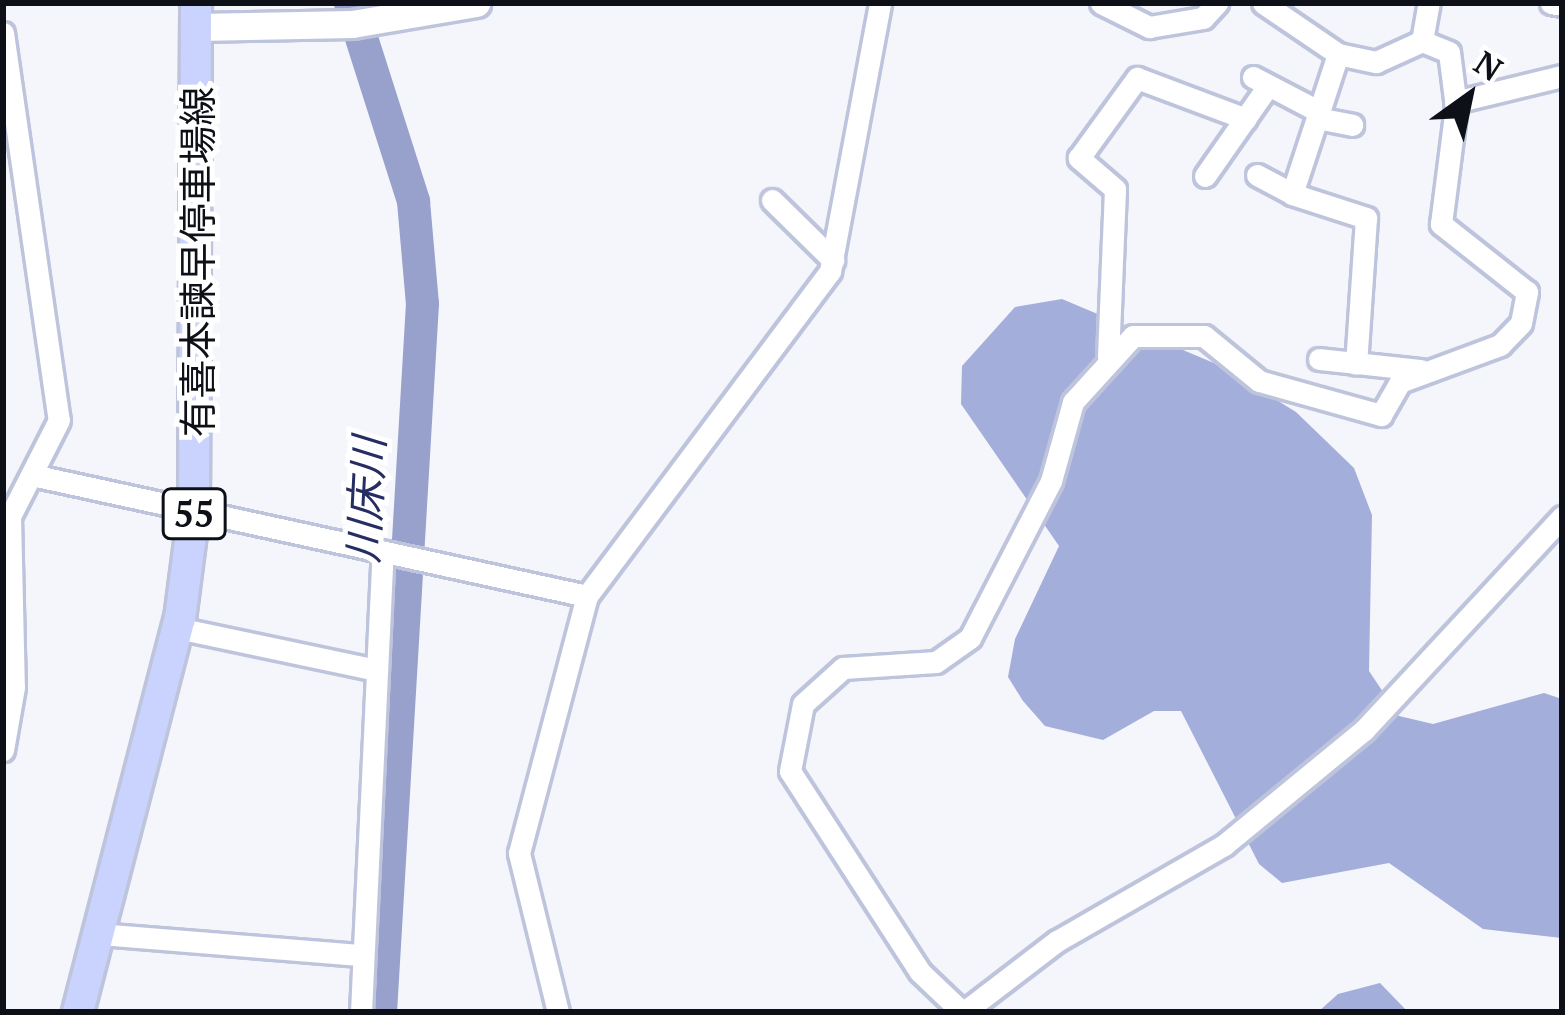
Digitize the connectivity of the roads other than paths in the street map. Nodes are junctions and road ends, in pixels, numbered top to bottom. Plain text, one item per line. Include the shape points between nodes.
1 (476, 3) edge
2 (880, 3) edge
3 (1101, 3) edge
4 (1217, 3) edge
5 (1263, 3) edge
6 (1429, 3) edge
7 (1551, 3) edge
8 (1562, 5) edge
9 (196, 15) edge
10 (3, 33) edge
11 (1422, 41) junction
12 (1338, 54) junction
13 (1562, 76) edge
14 (1455, 101) junction
15 (1318, 114) junction
16 (1246, 119) junction
17 (1352, 125) dead end
18 (1257, 175) dead end
19 (1204, 176) dead end
20 (1292, 194) junction
21 (772, 200) dead end
22 (833, 260) junction
23 (1108, 357) junction
24 (1319, 359) dead end
25 (1356, 364) junction
26 (1429, 371) junction
27 (32, 475) junction
28 (194, 511) junction
29 (1562, 517) edge
30 (383, 552) junction
31 (587, 596) junction
32 (178, 628) junction
33 (376, 670) junction
34 (3, 750) edge
35 (99, 934) junction
36 (361, 955) junction
37 (79, 1012) edge
38 (361, 1012) edge
39 (558, 1012) edge
40 (963, 1012) edge

1 - 9 main road via 315,25
2 - 22 street via 858,76
3 - 4 street via 1149,27 1203,18
5 - 12 street
6 - 11 street
7 - 8 street
9 - 28 main road, 有喜本諫早停車場線 / 55
10 - 27 street via 59,374 59,420
11 - 12 street via 1376,62
11 - 14 street via 1449,52
12 - 15 street
13 - 14 street
14 - 26 street via 1442,224 1530,300 1500,345
15 - 16 street via 1260,82
15 - 17 street
15 - 20 street
16 - 19 street
16 - 23 street via 1137,78 1079,158 1115,189
18 - 20 street
20 - 25 street via 1366,218
21 - 22 street
22 - 31 street
23 - 26 street via 1132,336 1204,336 1259,380 1381,415 1400,382
23 - 40 street via 1073,402 1052,482 970,638 936,662 843,668 818,682 789,742 790,770 920,972
24 - 25 street
25 - 26 street
27 - 28 street
27 - 34 street via 7,548 14,687
28 - 30 street
28 - 32 main road, 有喜本諫早停車場線 / 55
29 - 40 street via 1364,730 1224,845 1057,940
30 - 31 street
30 - 33 street
31 - 39 street via 519,853
32 - 33 street
32 - 35 main road, 有喜本諫早停車場線 / 55
33 - 36 street
35 - 36 street
35 - 37 main road, 有喜本諫早停車場線 / 55
36 - 38 street

